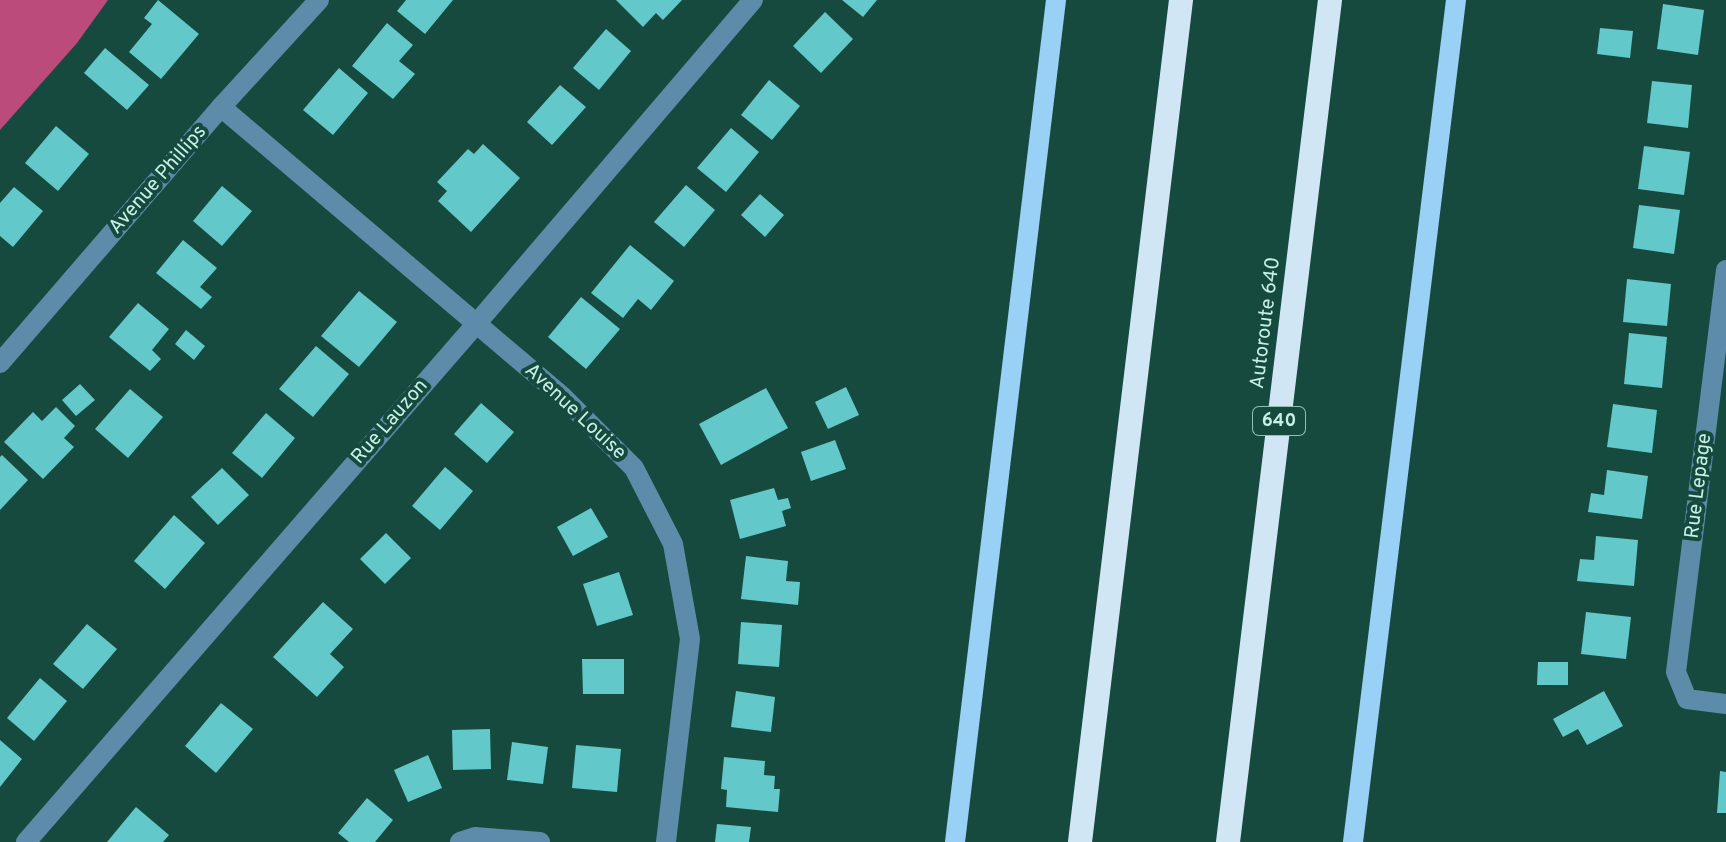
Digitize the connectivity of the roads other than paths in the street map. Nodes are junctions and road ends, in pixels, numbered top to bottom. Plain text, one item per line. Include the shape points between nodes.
1 (319, 0) edge
2 (753, 0) edge
3 (1056, 0) edge
4 (1181, 0) edge
5 (1330, 0) edge
6 (1456, 0) edge
7 (221, 107) junction
8 (1726, 270) edge
9 (477, 323) junction
10 (0, 363) edge
11 (1726, 704) edge
12 (26, 842) edge
13 (460, 842) edge
14 (540, 842) edge
15 (666, 842) edge
16 (955, 842) edge
17 (1080, 842) edge
18 (1228, 842) edge
19 (1353, 842) edge

1 - 7 street, Avenue Phillips
2 - 9 street, Rue Lauzon
3 - 16 main road
4 - 17 highway
5 - 18 highway, Autoroute 640 / 640
6 - 19 main road
7 - 9 street, Avenue Louise
7 - 10 street, Avenue Phillips
8 - 11 street, Rue Lepage via 1676,672 1687,699
9 - 12 street, Rue Lauzon
9 - 15 street, Avenue Louise via 634,468 673,544 690,639
13 - 14 street via 475,837

